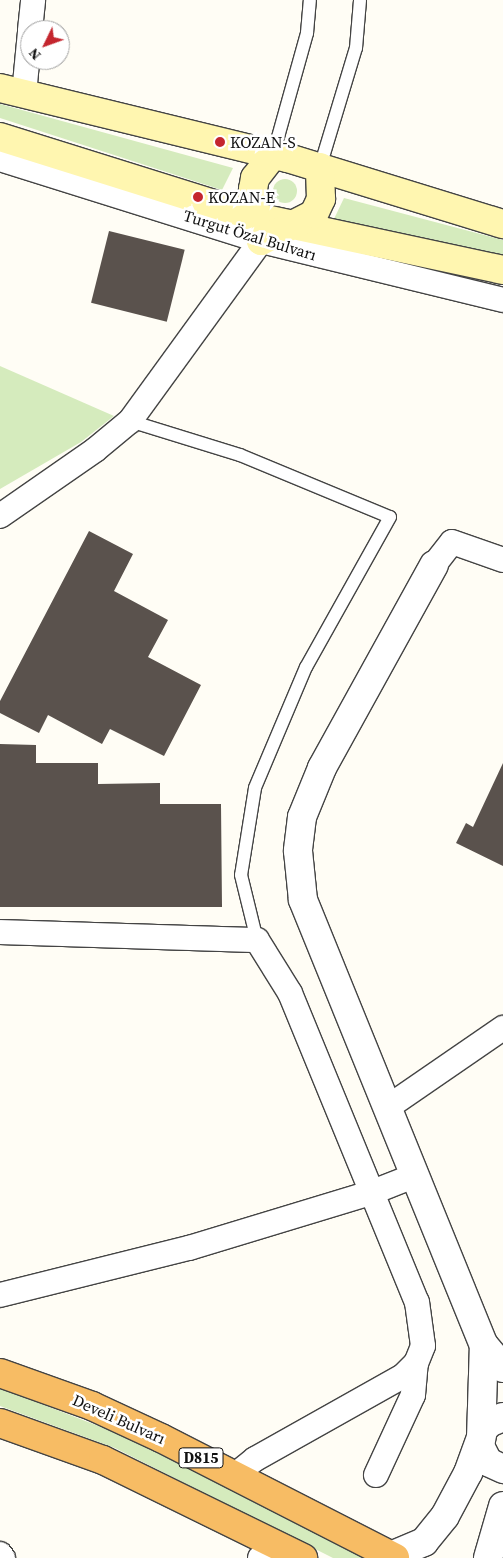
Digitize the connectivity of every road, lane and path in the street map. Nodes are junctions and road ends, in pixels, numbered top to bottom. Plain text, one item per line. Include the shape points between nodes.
1 (33, 0) edge
2 (310, 0) edge
3 (360, 0) edge
4 (31, 20) edge
5 (20, 64) edge
6 (12, 91) edge
7 (0, 138) edge
8 (273, 155) junction
9 (0, 159) edge
10 (320, 168) junction
11 (503, 224) edge
12 (295, 226) junction
13 (259, 229) junction
14 (503, 270) edge
15 (503, 300) edge
16 (130, 421) junction
17 (0, 516) edge
18 (503, 560) edge
19 (434, 565) joint
20 (0, 932) edge
21 (257, 940) junction
22 (503, 1028) edge
23 (388, 1107) junction
24 (416, 1175) junction
25 (373, 1192) junction
26 (0, 1295) edge
27 (484, 1345) junction
28 (416, 1363) junction
29 (503, 1368) edge
30 (0, 1373) edge
31 (503, 1416) edge
32 (0, 1422) edge
33 (481, 1438) junction
34 (503, 1469) edge
35 (235, 1475) junction
36 (376, 1475) dead end
37 (503, 1506) edge
38 (0, 1554) edge
39 (281, 1554) edge
40 (393, 1557) edge
41 (2, 1558) edge
42 (488, 1558) edge

1 - 4 street
2 - 8 lane via 307,33
3 - 10 lane via 356,48
5 - 6 street
6 - 8 main road
7 - 13 main road, Turgut Özal Bulvarı
8 - 10 main road
8 - 13 main road via 256,178 252,201
9 - 13 street, Turgut Özal Bulvarı
10 - 11 main road
10 - 12 main road via 321,199 314,214
12 - 13 main road, Turgut Özal Bulvarı
12 - 14 main road, Turgut Özal Bulvarı
13 - 15 street, Turgut Özal Bulvarı
13 - 16 street
16 - 17 street via 96,450
16 - 21 lane via 240,455 390,517 306,667 255,788 241,875
18 - 19 street via 452,542
19 - 23 street via 322,768 302,817 298,851 303,900
20 - 21 street
21 - 25 street via 290,993
22 - 23 street
23 - 24 street
24 - 25 street
24 - 27 street
25 - 26 street via 189,1248
25 - 28 street via 416,1302 423,1346
27 - 29 street
27 - 33 street
28 - 35 street via 402,1376 255,1459
28 - 36 street via 412,1395
30 - 35 highway, Develi Bulvarı / D815 via 92,1406
31 - 33 street via 489,1423
32 - 39 highway, D815 via 103,1460
33 - 34 street via 480,1446 488,1462
33 - 40 street via 468,1473 445,1516 424,1542
35 - 40 highway, Develi Bulvarı / D815
37 - 42 street
38 - 41 street

